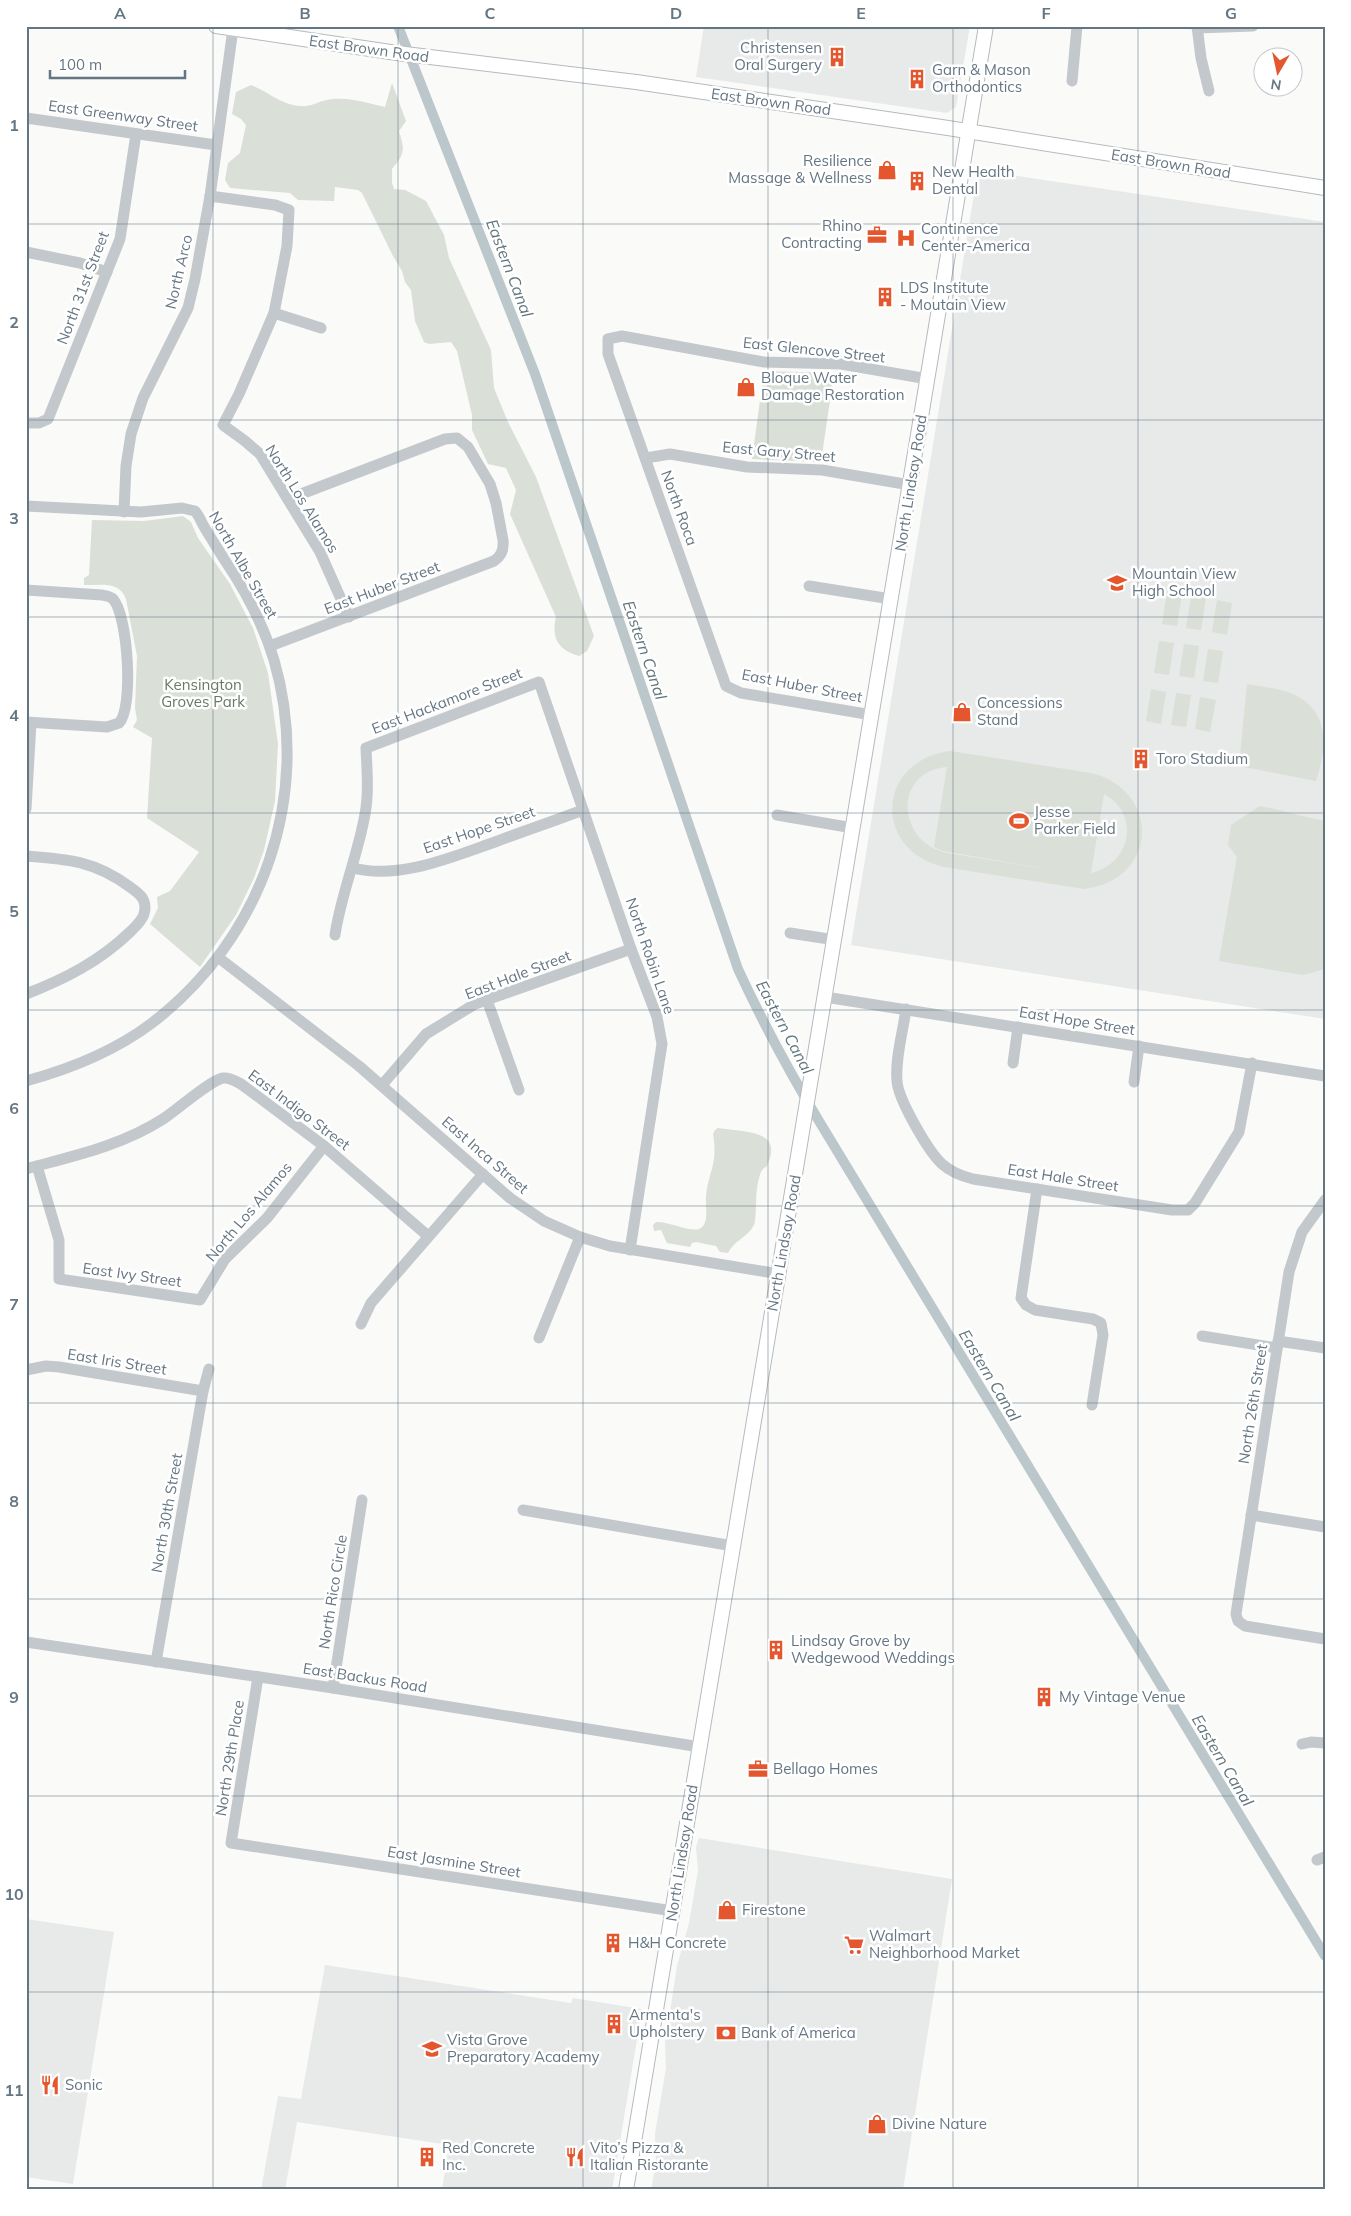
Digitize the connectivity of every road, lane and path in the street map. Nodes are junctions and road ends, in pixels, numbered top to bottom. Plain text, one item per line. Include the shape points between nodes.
1 (216, 26) edge
2 (986, 26) edge
3 (1077, 26) edge
4 (1253, 26) edge
5 (1197, 27) edge
6 (234, 29) junction
7 (1072, 81) dead end
8 (1209, 91) dead end
9 (26, 118) edge
10 (969, 132) junction
11 (136, 134) junction
12 (216, 144) junction
13 (1325, 188) edge
14 (210, 196) junction
15 (26, 252) edge
16 (107, 272) junction
17 (274, 313) junction
18 (321, 328) dead end
19 (608, 339) joint
20 (928, 379) junction
21 (26, 423) edge
22 (646, 458) junction
23 (910, 485) junction
24 (288, 499) junction
25 (26, 506) edge
26 (124, 512) junction
27 (809, 586) dead end
28 (26, 590) edge
29 (891, 599) junction
30 (349, 617) junction
31 (270, 646) junction
32 (539, 682) joint
33 (726, 686) joint
34 (872, 715) junction
35 (29, 723) edge
36 (26, 809) edge
37 (583, 810) junction
38 (776, 815) dead end
39 (853, 828) junction
40 (26, 856) edge
41 (353, 868) junction
42 (790, 933) dead end
43 (335, 935) dead end
44 (834, 940) junction
45 (631, 949) junction
46 (219, 958) junction
47 (26, 994) edge
48 (825, 997) junction
49 (487, 1000) junction
50 (906, 1009) junction
51 (1018, 1027) junction
52 (1139, 1046) junction
53 (1013, 1063) dead end
54 (1252, 1063) junction
55 (1325, 1076) edge
56 (26, 1081) edge
57 (1134, 1082) dead end
58 (382, 1086) junction
59 (519, 1090) dead end
60 (324, 1146) junction
61 (32, 1167) edge
62 (483, 1174) junction
63 (1037, 1189) junction
64 (1325, 1200) edge
65 (428, 1236) junction
66 (580, 1237) junction
67 (630, 1250) junction
68 (779, 1274) junction
69 (200, 1300) joint
70 (361, 1324) dead end
71 (1202, 1336) dead end
72 (539, 1338) dead end
73 (1278, 1344) junction
74 (1325, 1348) edge
75 (209, 1369) dead end
76 (26, 1370) edge
77 (203, 1391) junction
78 (1092, 1405) dead end
79 (362, 1500) dead end
80 (523, 1510) dead end
81 (1251, 1515) junction
82 (1325, 1527) edge
83 (733, 1546) junction
84 (1242, 1624) junction
85 (1239, 1638) dead end
86 (1325, 1639) edge
87 (26, 1642) edge
88 (156, 1662) junction
89 (258, 1677) junction
90 (333, 1688) junction
91 (1325, 1743) edge
92 (1302, 1744) dead end
93 (700, 1747) junction
94 (231, 1843) joint
95 (673, 1911) junction
96 (626, 2190) edge

1 - 6 main road, East Brown Road
2 - 10 main road, North Lindsay Road
3 - 7 street
4 - 5 street
5 - 8 street
6 - 10 main road, East Brown Road via 636,82
6 - 12 street, North Arco
9 - 11 street, East Greenway Street
10 - 13 main road, East Brown Road
10 - 20 main road, North Lindsay Road
11 - 12 street, East Greenway Street
11 - 16 street, North 31st Street via 120,239
12 - 14 street, North Arco
14 - 17 street, North Los Alamos via 289,210 287,246
14 - 26 street, North Arco via 188,308 143,398 130,434
15 - 16 street via 71,260
16 - 21 street, North 31st Street via 48,419
17 - 18 street
17 - 24 street, North Los Alamos via 223,426 260,454
19 - 20 street, East Glencove Street via 622,336 764,362 841,364
19 - 22 street, North Roca via 608,354
20 - 23 main road, North Lindsay Road
22 - 23 street, East Gary Street via 670,454 747,467 822,470
22 - 33 street, North Roca
23 - 29 main road, North Lindsay Road
24 - 30 street, North Los Alamos via 322,558
24 - 30 street, East Huber Street via 445,439 457,438 468,447 492,490 504,540 502,553 494,561
25 - 26 street
26 - 31 street, North Albe Street via 182,508 194,511 244,591
27 - 29 street
28 - 35 street via 111,597 117,608 127,650 125,711 119,723 107,727
29 - 34 main road, North Lindsay Road
30 - 31 street, East Huber Street
31 - 46 street, North Albe Street via 280,683 286,728 287,773 283,810 272,853 253,902
32 - 37 street, North Robin Lane
32 - 41 street, East Hackamore Street via 366,748 366,813
33 - 34 street, East Huber Street via 741,693
34 - 39 main road, North Lindsay Road
35 - 36 street
37 - 41 street, East Hope Street via 432,864 366,871
37 - 45 street, North Robin Lane
38 - 39 street
39 - 44 main road, North Lindsay Road
40 - 47 street via 69,859 101,869 145,900 142,918 104,954 57,982
41 - 43 street via 338,910
42 - 44 street
44 - 48 main road, North Lindsay Road
45 - 49 street, East Hale Street
45 - 67 street, North Robin Lane via 657,1017 662,1044
46 - 56 street, North Albe Street via 152,1024 59,1072
46 - 58 street, East Inca Street
48 - 50 street, East Hope Street
48 - 68 main road, North Lindsay Road
49 - 58 street, East Hale Street via 426,1034
49 - 59 street
50 - 51 street, East Hope Street
50 - 63 street, East Hale Street via 897,1066 898,1090 935,1155 948,1169 964,1177
51 - 52 street, East Hope Street
51 - 53 street
52 - 54 street, East Hope Street
52 - 57 street
54 - 55 street, East Hope Street
54 - 63 street, East Hale Street via 1239,1132 1198,1200 1188,1210
58 - 62 street, East Inca Street
60 - 61 street, East Indigo Street via 241,1084 224,1078 162,1120 121,1142
60 - 65 street, East Indigo Street
60 - 69 street, North Los Alamos via 267,1218 225,1259
61 - 69 street, East Ivy Street via 59,1240 59,1279
62 - 65 street
62 - 66 street, East Inca Street via 528,1212
63 - 78 street via 1021,1298 1030,1308 1101,1323 1103,1335
64 - 73 street, North 26th Street via 1307,1223 1294,1251
65 - 70 street via 371,1303
66 - 67 street, East Inca Street
66 - 72 street
67 - 68 street, East Inca Street
68 - 83 main road, North Lindsay Road
71 - 73 street
73 - 74 street
73 - 81 street, North 26th Street
75 - 77 street, North 30th Street
76 - 77 street, East Iris Street via 59,1367
77 - 88 street, North 30th Street
79 - 90 street, North Rico Circle
80 - 83 street
81 - 82 street
81 - 84 street, North 26th Street via 1237,1610
83 - 93 main road, North Lindsay Road
84 - 85 street
84 - 86 street
87 - 88 street, East Backus Road
88 - 89 street, East Backus Road
89 - 90 street, East Backus Road
89 - 94 street, North 29th Place
90 - 93 street, East Backus Road
91 - 92 street
93 - 95 main road, North Lindsay Road
94 - 95 street, East Jasmine Street
95 - 96 main road, North Lindsay Road

